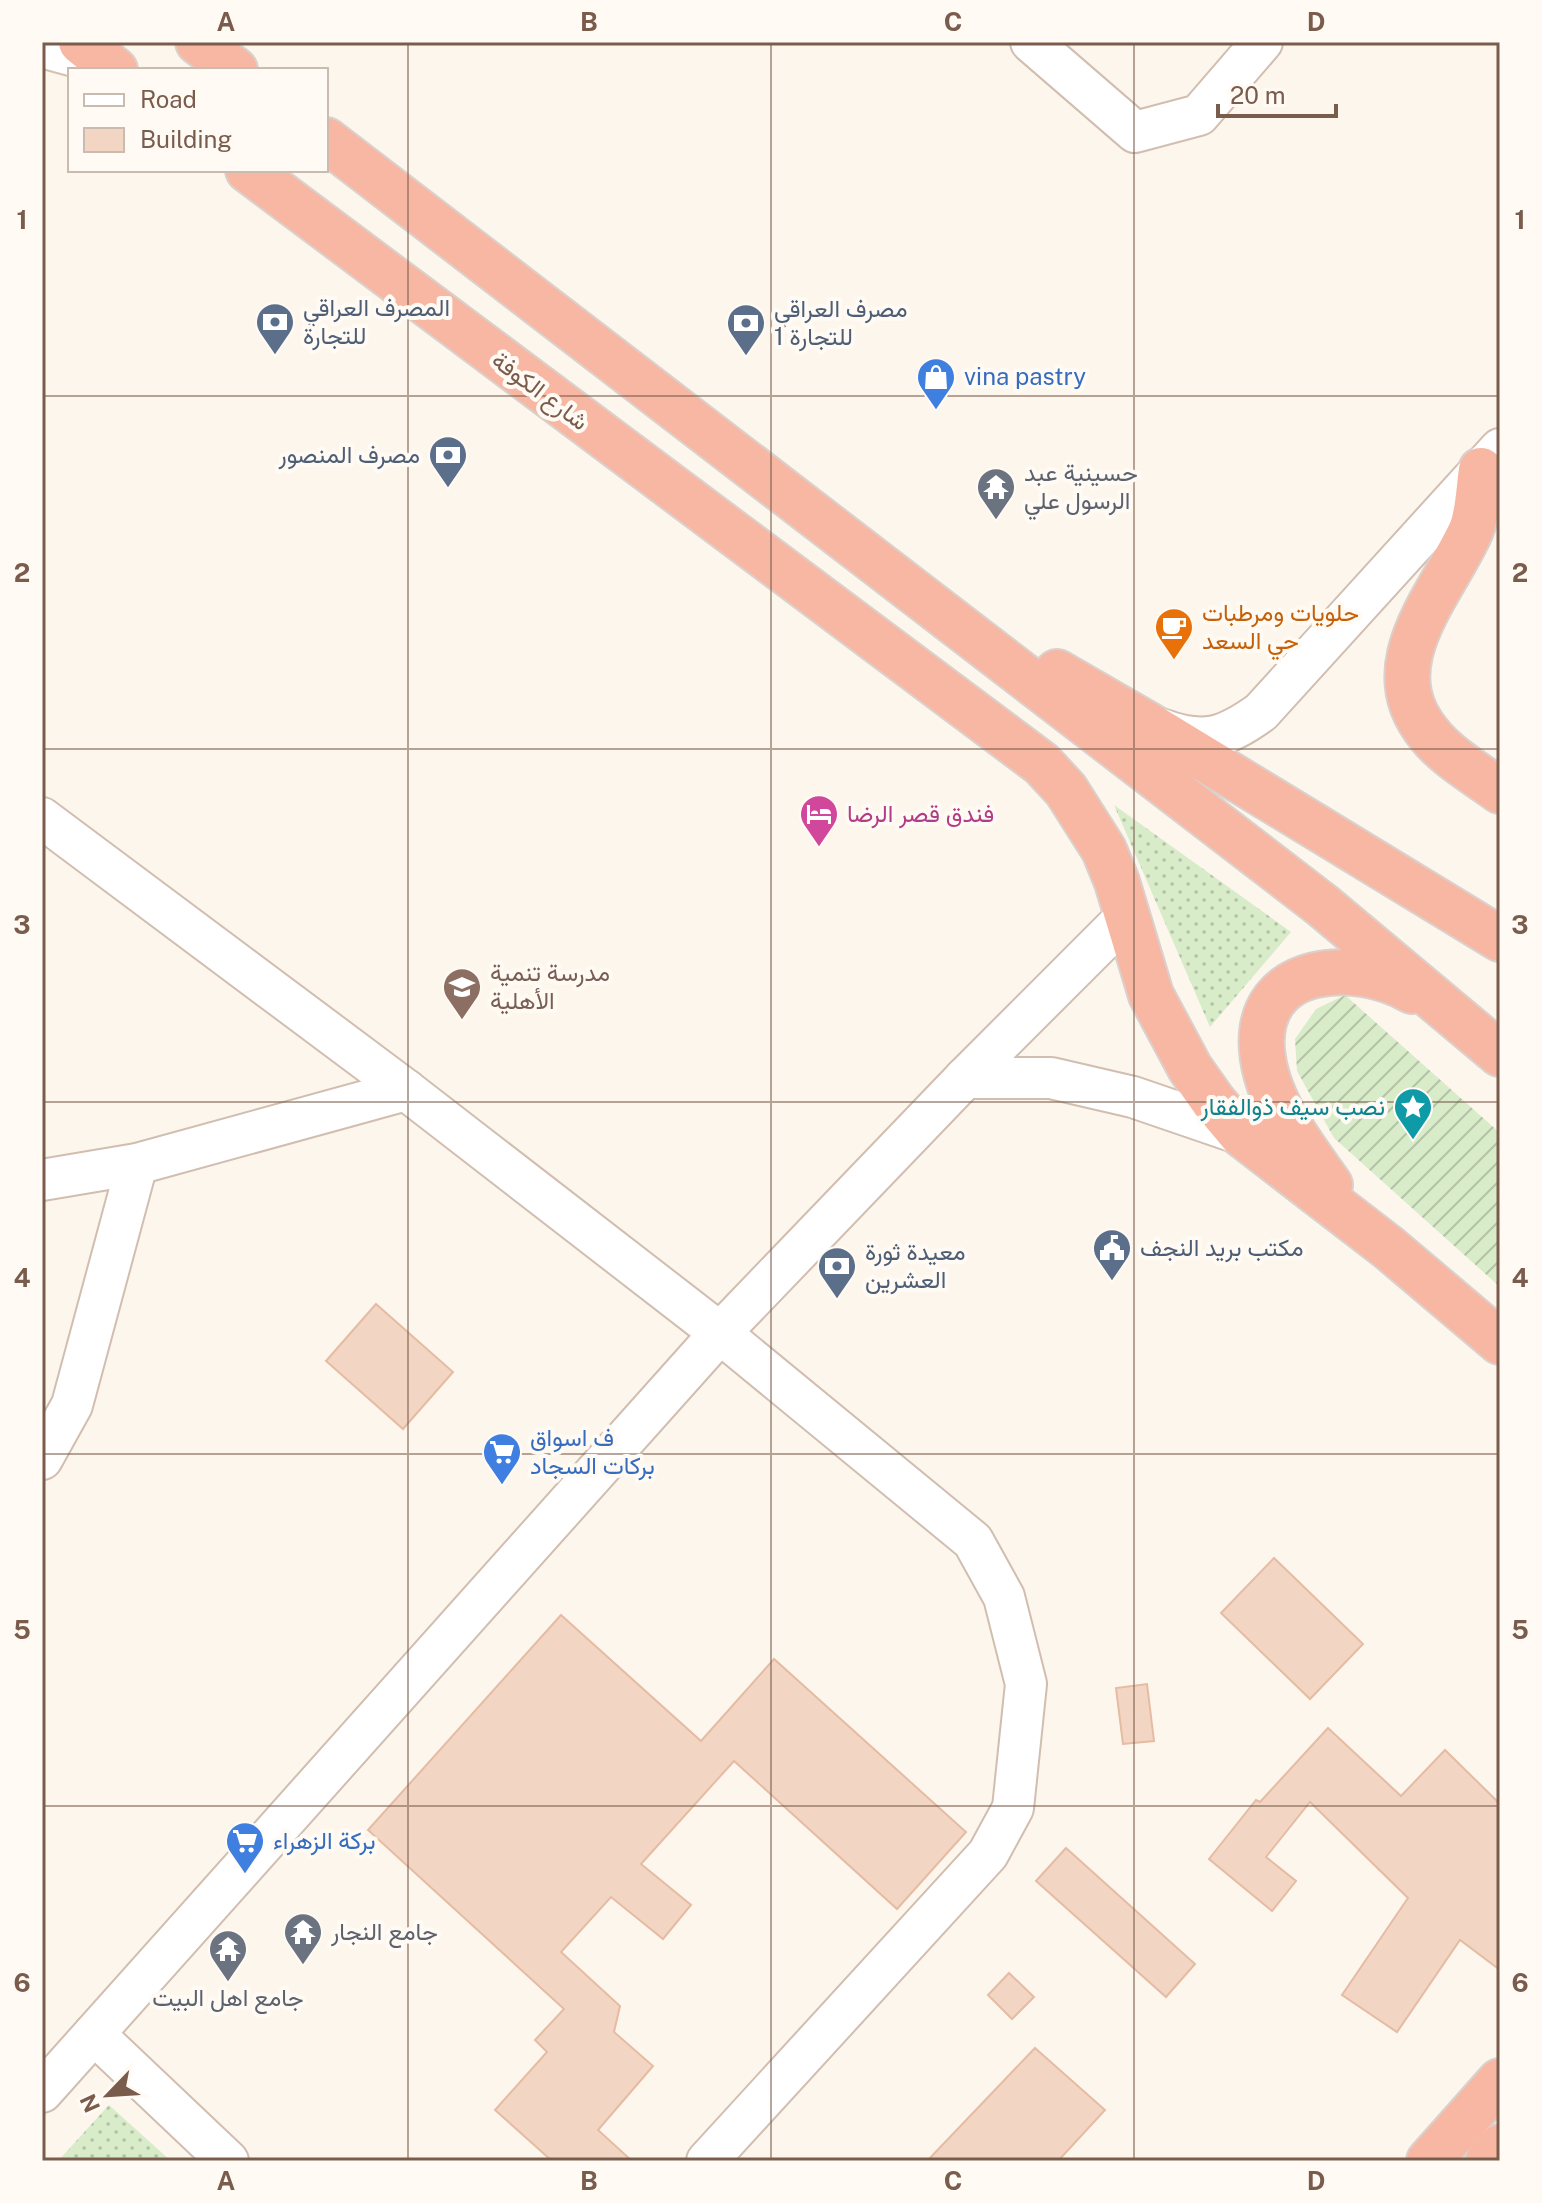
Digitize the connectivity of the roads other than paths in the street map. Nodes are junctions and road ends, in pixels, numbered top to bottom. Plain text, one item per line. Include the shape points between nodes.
1 (198, 42) edge
2 (1031, 42) edge
3 (1262, 42) edge
4 (42, 45) edge
5 (100, 58) edge
6 (232, 68) edge
7 (328, 142) edge
8 (251, 172) edge
9 (1490, 459) edge
10 (884, 567) junction
11 (1147, 724) junction
12 (1500, 791) edge
13 (42, 818) edge
14 (1127, 916) junction
15 (1500, 939) edge
16 (1485, 1041) edge
17 (965, 1078) junction
18 (406, 1090) junction
19 (1241, 1134) junction
20 (137, 1164) junction
21 (42, 1180) edge
22 (1389, 1248) junction
23 (720, 1333) junction
24 (1500, 1342) edge
25 (42, 1459) edge
26 (94, 2034) junction
27 (1500, 2081) edge
28 (42, 2092) edge
29 (1500, 2147) edge
30 (228, 2161) edge
31 (707, 2161) edge
32 (1429, 2161) edge
33 (1488, 2161) edge

1 - 6 highway
2 - 3 street via 1135,132 1199,115
4 - 5 main road
7 - 10 highway
8 - 14 highway, شارع الكوفة via 1042,764 1092,829
9 - 11 street via 1261,712 1213,738 1184,737
9 - 12 highway via 1472,526 1412,638 1406,663 1415,715 1430,737
10 - 11 highway
10 - 16 highway via 1322,905
11 - 15 highway
13 - 18 street
14 - 17 street
14 - 19 highway, شارع الكوفة via 1151,995 1170,1033
16 - 22 highway via 1396,982 1361,972 1326,970 1304,976 1272,1007 1263,1028 1262,1050 1281,1113 1337,1195
17 - 19 street via 1051,1078 1133,1097
17 - 23 street
18 - 20 street
18 - 23 street
19 - 22 highway, شارع الكوفة
20 - 21 street
20 - 25 street via 72,1405
22 - 24 highway
23 - 26 street
23 - 31 street via 973,1541 1004,1597 1026,1684 1013,1808 988,1854
26 - 28 street
26 - 30 street
27 - 32 highway
29 - 33 highway

